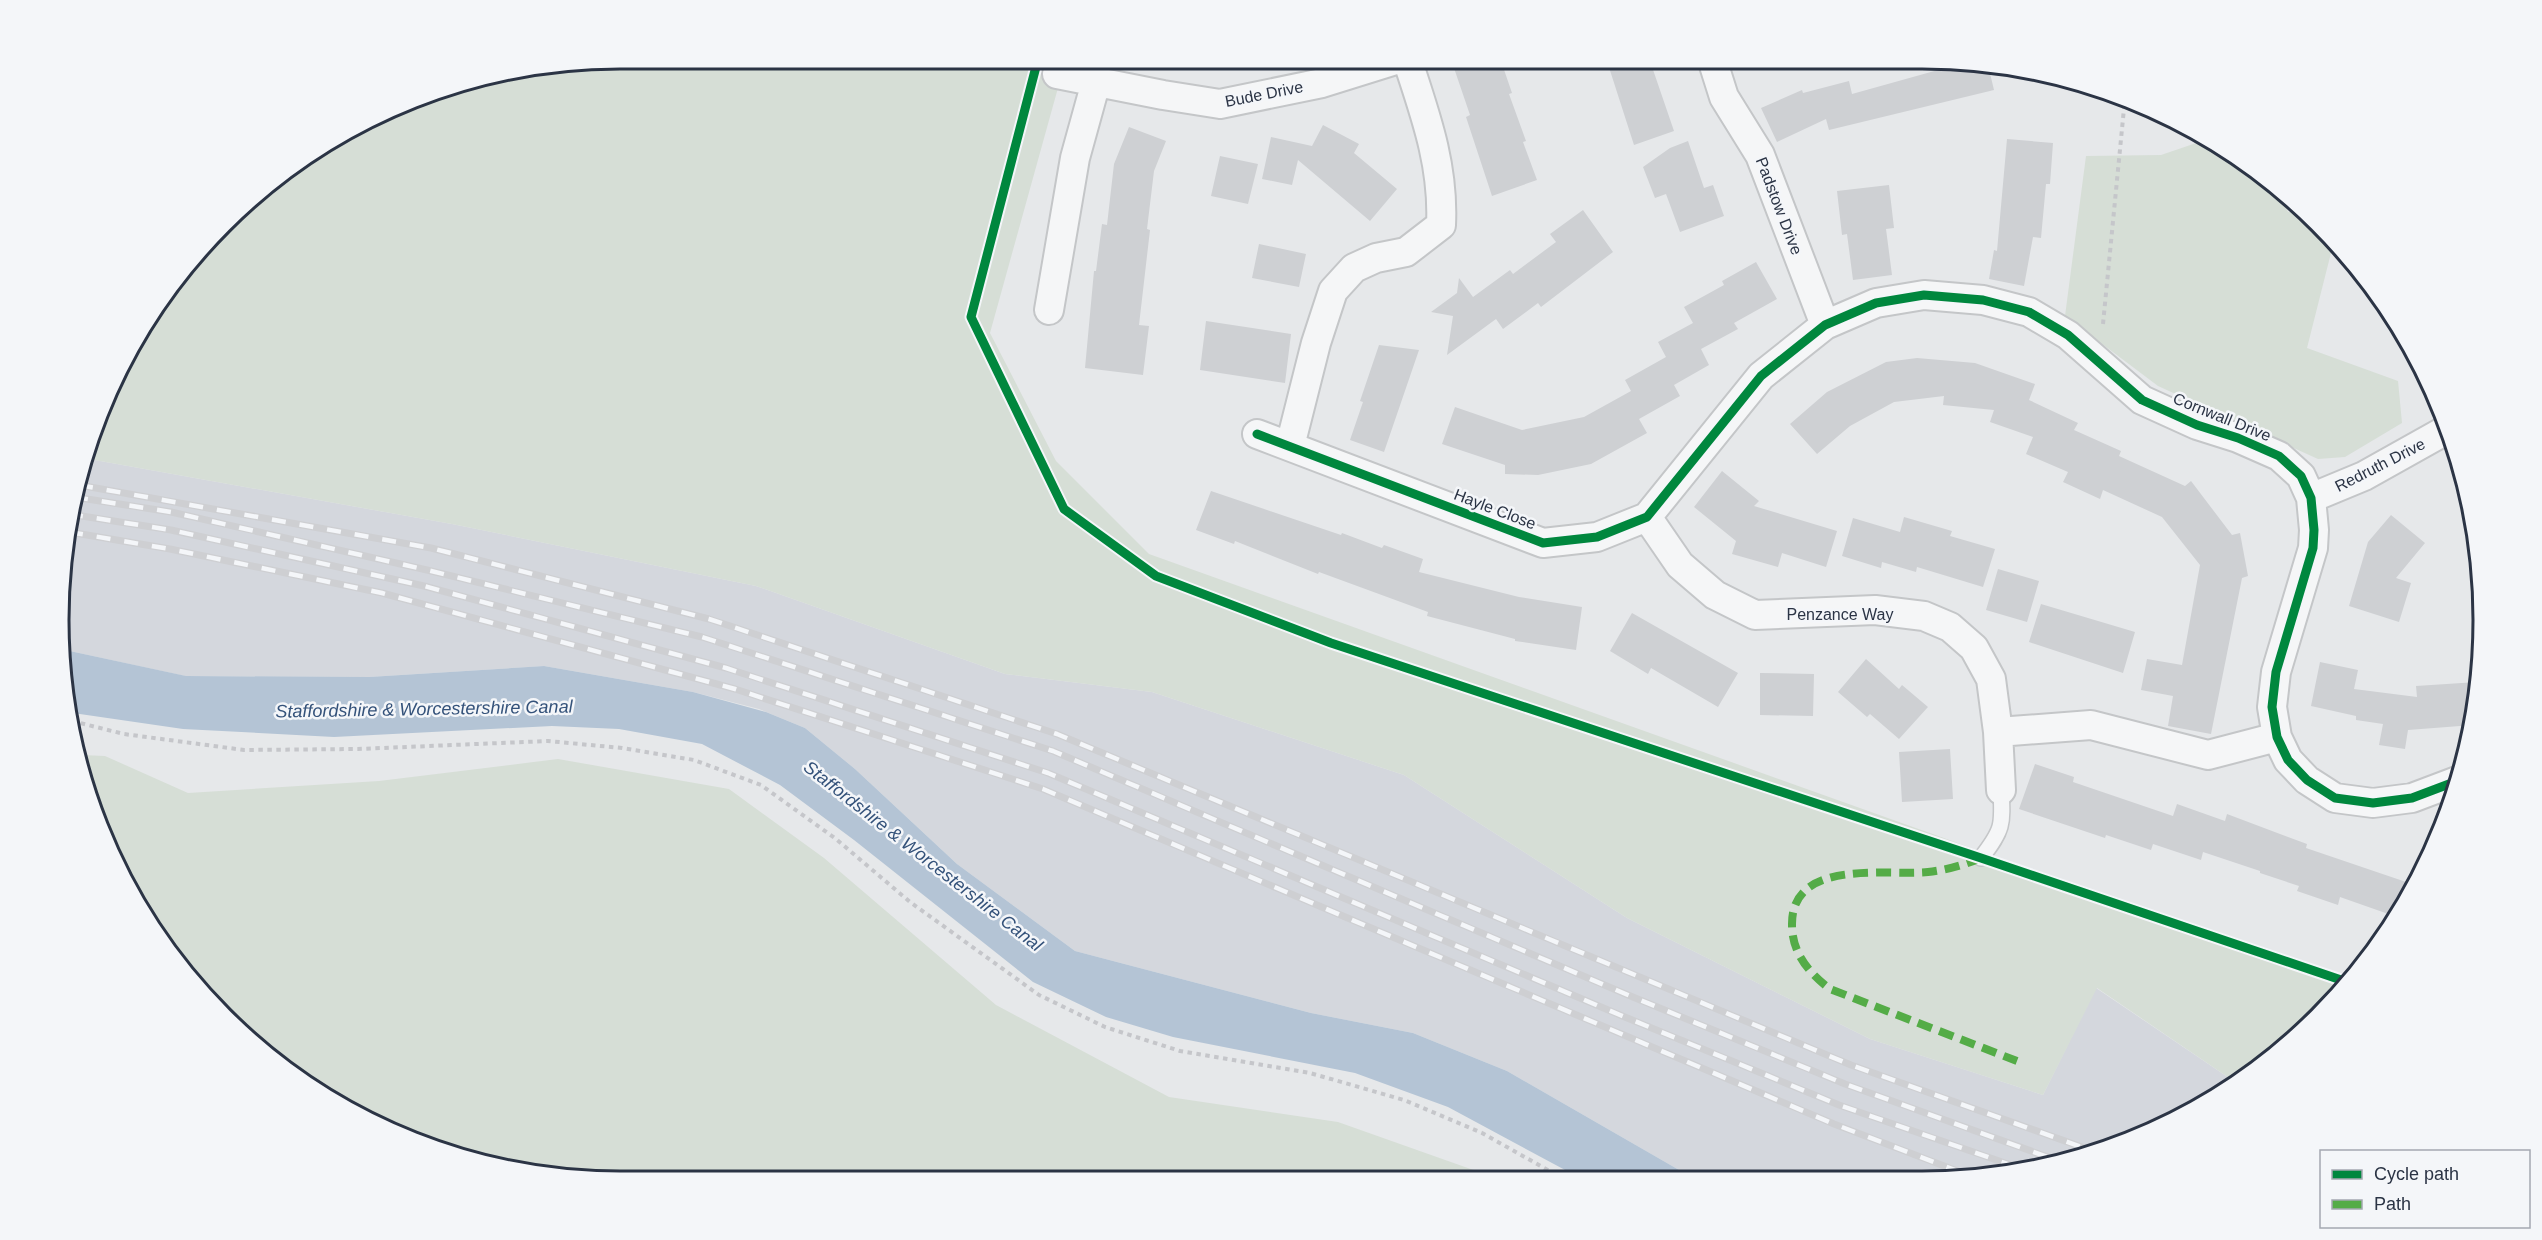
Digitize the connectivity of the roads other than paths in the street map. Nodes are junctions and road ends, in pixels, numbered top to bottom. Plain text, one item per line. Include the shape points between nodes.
1 (1365, 69) edge
2 (1411, 69) edge
3 (1715, 69) edge
4 (1057, 74) dead end
5 (1096, 82) junction
6 (1049, 310) dead end
7 (1825, 325) junction
8 (2440, 433) edge
9 (1257, 434) dead end
10 (1290, 446) junction
11 (2311, 498) junction
12 (1647, 517) junction
13 (1998, 732) junction
14 (2277, 737) junction
15 (2448, 785) edge
16 (2001, 790) joint
17 (1981, 858) dead end

1 - 5 street, Bude Drive via 1322,83 1220,104
2 - 10 street via 1430,127 1442,194 1441,225 1406,252 1376,258 1354,268 1333,291
3 - 7 street, Padstow Drive via 1724,97 1760,155
4 - 5 street, Bude Drive
5 - 6 street via 1075,158
7 - 11 street, Cornwall Drive via 1876,303 1924,295 1983,300 2029,312 2068,335 2142,400 2279,456 2301,476
7 - 12 street, Hayle Close via 1761,376
8 - 11 street, Redruth Drive via 2364,476
9 - 10 street, Hayle Close
10 - 12 street, Hayle Close via 1543,543 1597,537
11 - 14 street, Cornwall Drive via 2313,548 2276,672 2272,707
12 - 13 street, Penzance Way via 1680,565 1715,595 1755,615 1875,610 1924,616 1950,627 1974,648 1991,679
13 - 14 street via 2091,725 2208,755
13 - 16 street, Penzance Way
14 - 15 street, Cornwall Drive via 2288,760 2307,780 2335,798 2373,803 2412,798
16 - 17 lane via 2003,823

